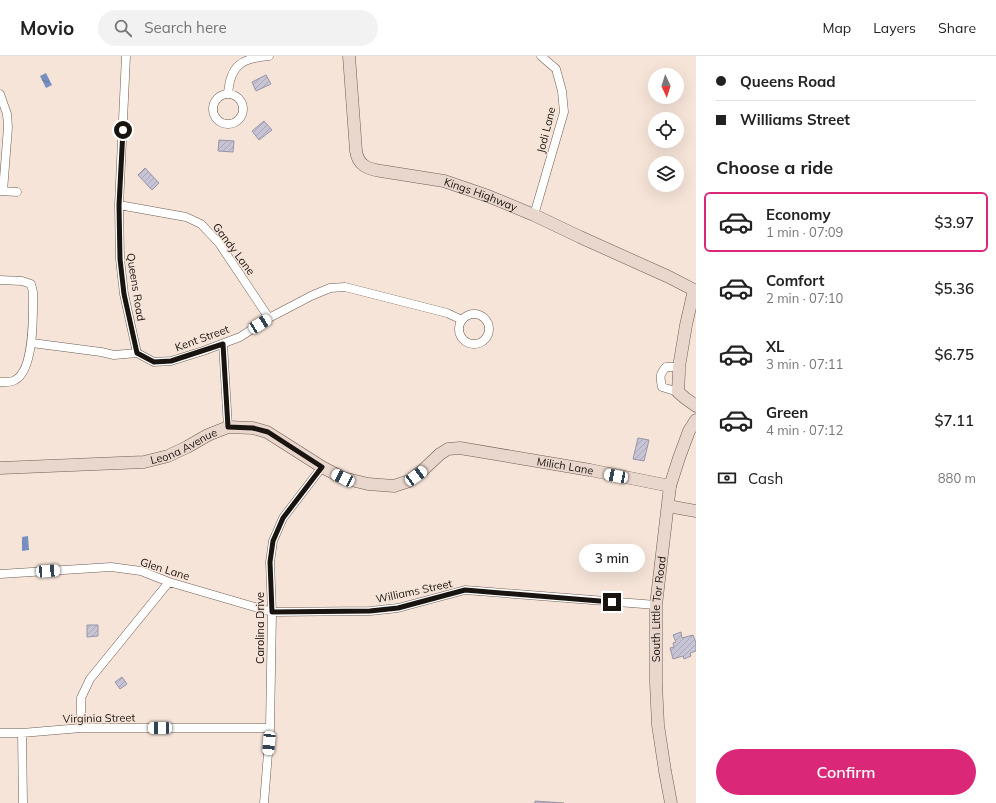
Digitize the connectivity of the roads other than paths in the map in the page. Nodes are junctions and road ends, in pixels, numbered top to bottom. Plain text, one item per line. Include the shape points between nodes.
1 (126, 56) edge
2 (269, 56) edge
3 (349, 56) edge
4 (541, 56) edge
5 (0, 94) edge
6 (228, 94) dead end
7 (2, 191) edge
8 (17, 192) dead end
9 (119, 205) junction
10 (534, 215) junction
11 (0, 280) edge
12 (695, 288) edge
13 (269, 318) junction
14 (462, 320) dead end
15 (32, 343) junction
16 (223, 344) junction
17 (137, 353) junction
18 (679, 368) junction
19 (0, 382) edge
20 (678, 392) junction
21 (696, 406) edge
22 (696, 420) edge
23 (228, 427) junction
24 (460, 448) joint
25 (322, 467) junction
26 (0, 468) edge
27 (670, 486) junction
28 (668, 506) junction
29 (696, 511) edge
30 (0, 574) edge
31 (169, 582) junction
32 (656, 605) junction
33 (272, 612) junction
34 (81, 728) junction
35 (270, 728) junction
36 (0, 733) edge
37 (22, 733) junction
38 (23, 803) edge
39 (264, 803) edge
40 (671, 803) edge

1 - 9 street, Queens Road
2 - 6 street via 253,58 240,64 231,76
3 - 10 street, Kings Highway via 356,151 362,164 376,170 444,181
4 - 10 street, Jodi Lane via 556,69 564,112
5 - 7 street via 7,114 8,127
7 - 8 street
9 - 13 street, Gandy Lane via 186,217 202,224 219,243
9 - 17 street, Queens Road via 120,259 124,294
10 - 12 street, Kings Highway
11 - 15 street via 31,284
12 - 18 street
13 - 14 street, Kent Street via 330,288 345,287 447,313
13 - 16 street, Kent Street
15 - 17 street, Kent Street via 114,354
15 - 19 street via 20,376 15,381
16 - 17 street, Kent Street via 171,361 154,362
16 - 23 street
18 - 20 street
18 - 20 street via 666,367 660,378 662,387
20 - 21 street
22 - 27 street, South Little Tor Road via 689,431
23 - 25 street, Leona Avenue via 253,428 268,432
23 - 26 street, Leona Avenue via 168,456 144,462
24 - 25 street, Leona Avenue via 448,449 408,481 394,486 368,484 343,478
24 - 27 street, Milich Lane
25 - 33 street, Carolina Drive via 283,518 273,541 270,562
27 - 28 street, South Little Tor Road
28 - 29 street
28 - 32 street, South Little Tor Road
30 - 31 street, Glen Lane via 111,567 141,571
31 - 33 street, Glen Lane
31 - 34 street via 90,679 82,698
32 - 33 street, Williams Street via 465,590 398,608 370,611
32 - 40 street, South Little Tor Road via 658,725
33 - 35 street, Carolina Drive
34 - 35 street, Virginia Street
34 - 37 street, Virginia Street
35 - 39 street, Carolina Drive
36 - 37 street, Virginia Street
37 - 38 street

